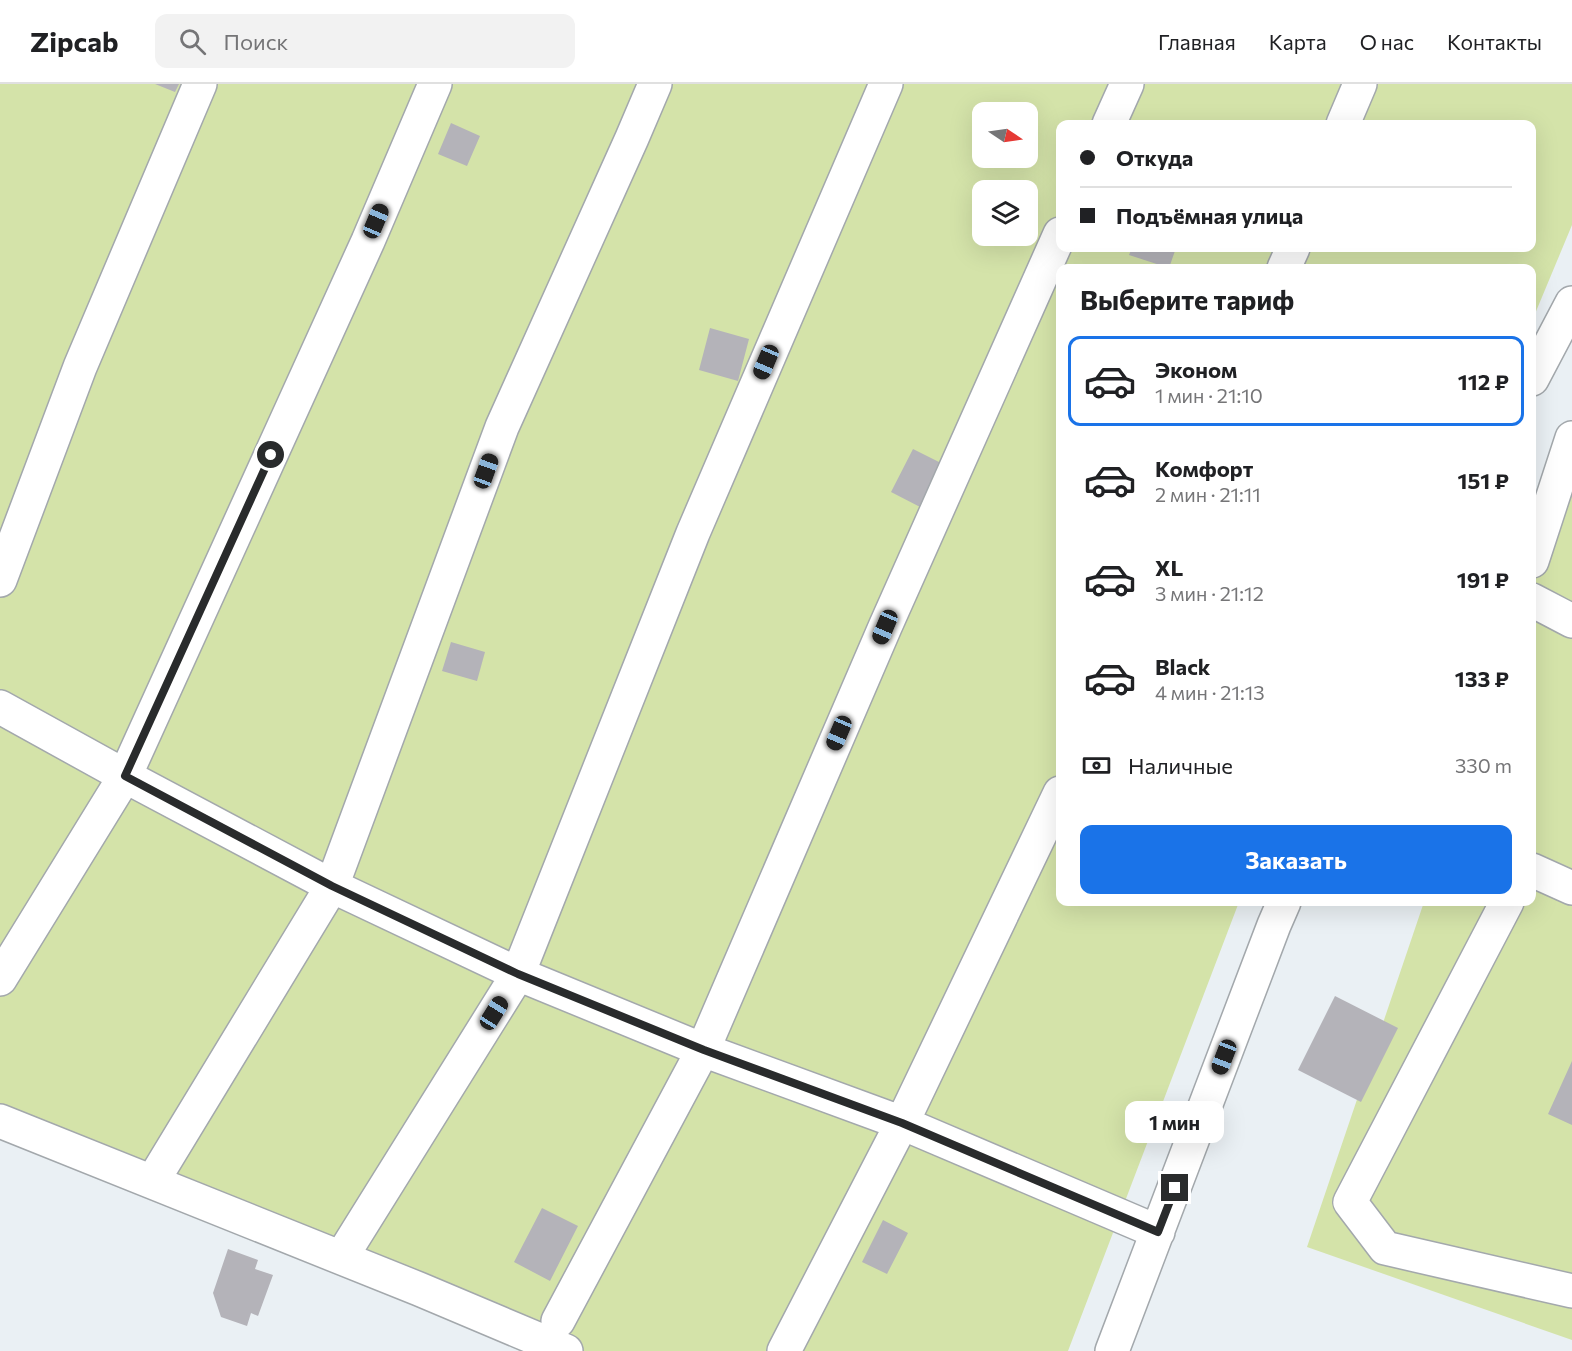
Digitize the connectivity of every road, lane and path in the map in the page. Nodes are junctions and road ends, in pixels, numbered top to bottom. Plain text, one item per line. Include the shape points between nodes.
1 (200, 84) edge
2 (435, 84) edge
3 (655, 84) edge
4 (886, 84) edge
5 (1127, 84) edge
6 (1360, 84) edge
7 (1111, 120) edge
8 (1345, 120) edge
9 (1056, 243) edge
10 (1572, 303) edge
11 (1536, 371) edge
12 (1572, 438) edge
13 (1536, 549) edge
14 (0, 580) edge
15 (1536, 602) edge
16 (1572, 621) edge
17 (0, 707) edge
18 (125, 776) junction
19 (1056, 801) edge
20 (1536, 872) edge
21 (332, 886) junction
22 (1572, 888) edge
23 (1282, 906) edge
24 (1505, 906) edge
25 (518, 974) junction
26 (0, 979) edge
27 (704, 1050) junction
28 (0, 1121) edge
29 (902, 1123) junction
30 (157, 1174) dead end
31 (1158, 1232) junction
32 (349, 1245) dead end
33 (1572, 1291) edge
34 (562, 1336) edge
35 (784, 1351) edge
36 (1112, 1351) edge

1 - 14 street via 80,367
2 - 18 street via 368,241
3 - 21 street via 502,427
4 - 25 street via 693,533
5 - 7 street
6 - 8 street
9 - 27 street via 885,627
10 - 11 street
12 - 13 street
15 - 16 street
17 - 18 street
18 - 21 street
18 - 26 street
19 - 29 street
20 - 22 street
21 - 25 street
21 - 30 street
23 - 31 street
24 - 33 street via 1350,1202 1385,1248
25 - 27 street
25 - 32 street
27 - 29 street
27 - 34 street
28 - 34 street via 419,1289
29 - 31 street
29 - 35 street
31 - 36 street

